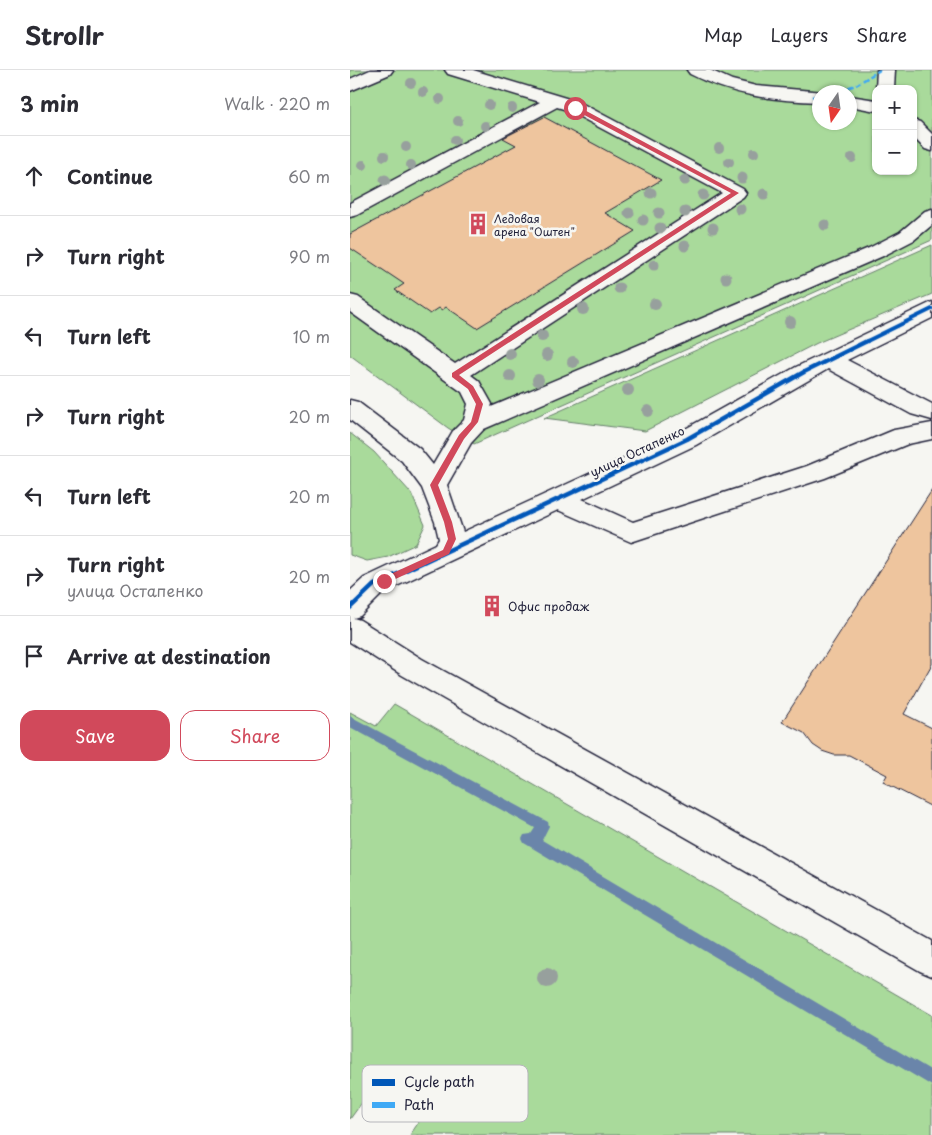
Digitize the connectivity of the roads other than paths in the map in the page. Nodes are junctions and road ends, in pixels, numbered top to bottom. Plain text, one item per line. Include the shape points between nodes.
1 (384, 70) edge
2 (454, 70) edge
3 (696, 70) edge
4 (886, 70) edge
5 (885, 85) edge
6 (350, 86) edge
7 (812, 97) edge
8 (556, 101) junction
9 (857, 102) edge
10 (872, 105) edge
11 (917, 129) edge
12 (932, 145) edge
13 (350, 211) edge
14 (932, 216) edge
15 (350, 302) edge
16 (932, 309) edge
17 (829, 360) junction
18 (455, 375) junction
19 (350, 408) edge
20 (932, 412) edge
21 (475, 422) junction
22 (932, 431) edge
23 (434, 485) junction
24 (558, 499) junction
25 (446, 552) junction
26 (350, 608) edge
27 (350, 628) edge
28 (932, 959) edge

1 - 6 street
2 - 8 street
3 - 7 street via 746,90
4 - 5 street
8 - 13 street
8 - 18 street via 573,106 736,193
9 - 10 street
11 - 12 street
14 - 21 street via 907,236 876,252
15 - 18 street
16 - 17 street, улица Остапенко
17 - 20 street
17 - 24 street, улица Остапенко via 687,439
18 - 21 street via 471,388 480,404
19 - 23 street via 411,455
21 - 23 street via 462,437
22 - 24 street via 903,436 816,472 631,532
23 - 25 street via 452,539
24 - 25 street, улица Остапенко
25 - 26 street, улица Остапенко via 374,585
27 - 28 street via 412,667

